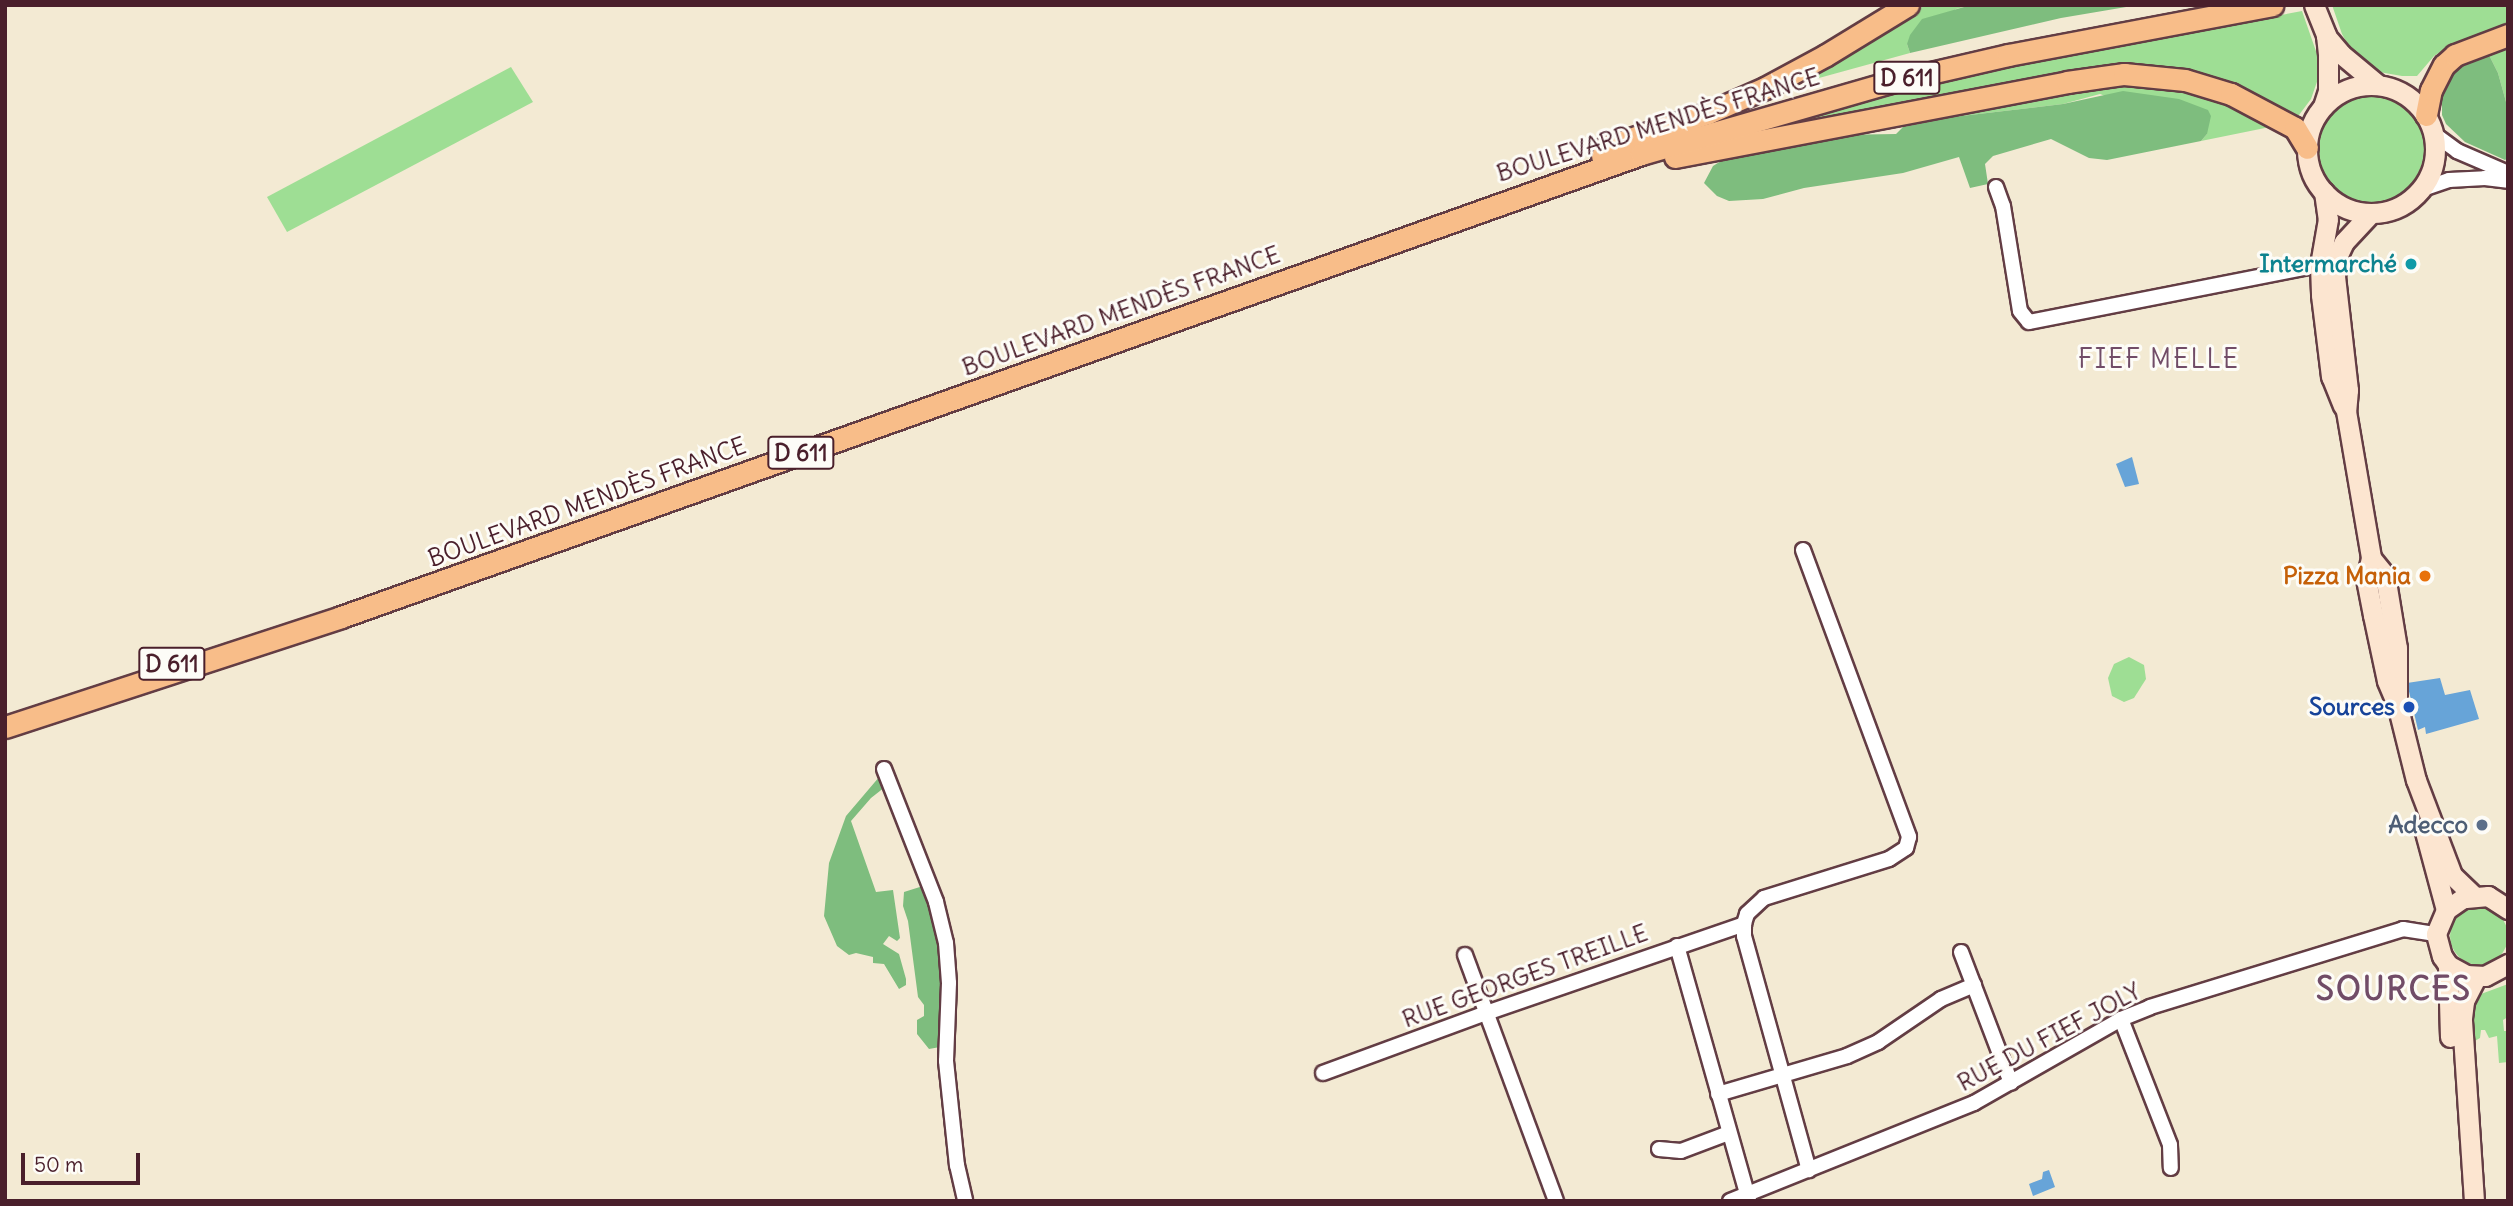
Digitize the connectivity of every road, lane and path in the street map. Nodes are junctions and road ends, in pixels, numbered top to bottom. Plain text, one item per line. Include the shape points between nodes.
1 (1908, 5) edge
2 (2211, 5) edge
3 (2272, 5) edge
4 (2314, 5) edge
5 (2326, 35) junction
6 (2508, 35) edge
7 (2377, 84) junction
8 (2323, 106) junction
9 (2430, 125) junction
10 (2307, 148) junction
11 (1602, 156) junction
12 (2508, 173) edge
13 (2508, 181) edge
14 (1551, 184) junction
15 (1996, 187) dead end
16 (2420, 190) junction
17 (2324, 192) junction
18 (2371, 213) junction
19 (2320, 265) junction
20 (2346, 411) junction
21 (1803, 550) dead end
22 (5, 717) edge
23 (5, 727) edge
24 (884, 769) dead end
25 (2416, 780) junction
26 (2473, 895) junction
27 (2508, 909) edge
28 (2446, 910) junction
29 (1744, 924) junction
30 (2436, 934) junction
31 (1677, 946) junction
32 (1961, 952) dead end
33 (1465, 956) dead end
34 (2448, 965) junction
35 (2506, 968) edge
36 (2476, 977) junction
37 (1974, 985) junction
38 (1486, 1013) junction
39 (2121, 1019) junction
40 (1323, 1073) dead end
41 (1782, 1076) junction
42 (2011, 1083) junction
43 (1718, 1094) junction
44 (2467, 1119) junction
45 (1729, 1133) junction
46 (1659, 1149) dead end
47 (2171, 1168) dead end
48 (1809, 1170) junction
49 (1748, 1198) edge
50 (965, 1201) edge
51 (1556, 1201) edge
52 (1730, 1201) edge
53 (2474, 1201) edge

1 - 11 main road via 1774,83 1708,113 1606,147
2 - 11 main road, BOULEVARD MENDÈS FRANCE / D 611 via 1884,73
3 - 14 main road, BOULEVARD MENDÈS FRANCE / D 611 via 2021,52 1887,83 1699,135
4 - 5 main road
5 - 7 main road
5 - 8 main road via 2329,73
6 - 9 main road via 2455,55 2444,65 2431,90
7 - 8 main road via 2346,90
7 - 9 main road via 2404,93
8 - 10 main road via 2311,126
9 - 12 street via 2457,152
9 - 16 main road via 2434,164
10 - 14 main road via 2295,128 2231,94 2185,80 2124,74 1713,147 1577,185
10 - 17 main road via 2311,172
11 - 22 main road, BOULEVARD MENDÈS FRANCE / D 611 via 425,576
13 - 16 street via 2449,180
14 - 23 main road, BOULEVARD MENDÈS FRANCE / D 611 via 341,617
15 - 19 street via 2020,311 2029,322
16 - 18 main road via 2397,208
17 - 18 main road via 2344,207
17 - 19 main road via 2328,219
18 - 20 main road via 2344,242 2335,265 2348,390
19 - 20 main road via 2331,376
20 - 25 main road via 2371,558 2385,575 2397,648 2397,704
21 - 29 street via 1909,837 1906,848 1889,859 1764,898 1747,914
24 - 50 street via 936,902 946,943 946,1061
25 - 26 main road via 2452,875
25 - 28 main road via 2423,827
26 - 27 main road via 2488,896
26 - 28 main road
28 - 30 main road
29 - 31 street, RUE GEORGES TREILLE
29 - 41 street
30 - 34 main road
30 - 39 street, RUE DU FIEF JOLY via 2403,929
31 - 38 street, RUE GEORGES TREILLE
31 - 43 street
32 - 37 street
33 - 38 street
34 - 36 main road
34 - 44 main road via 2453,1064
35 - 36 main road
36 - 44 main road via 2462,1009
37 - 41 street via 1941,999 1878,1042
37 - 42 street
38 - 40 street, RUE GEORGES TREILLE
38 - 51 street
39 - 42 street, RUE DU FIEF JOLY
39 - 47 street via 2171,1145
41 - 43 street
41 - 48 street
42 - 48 street, RUE DU FIEF JOLY via 1963,1108
43 - 45 street
44 - 53 main road
45 - 46 street via 1681,1151
45 - 49 street
48 - 49 street, RUE DU FIEF JOLY
49 - 52 street, RUE DU FIEF JOLY

